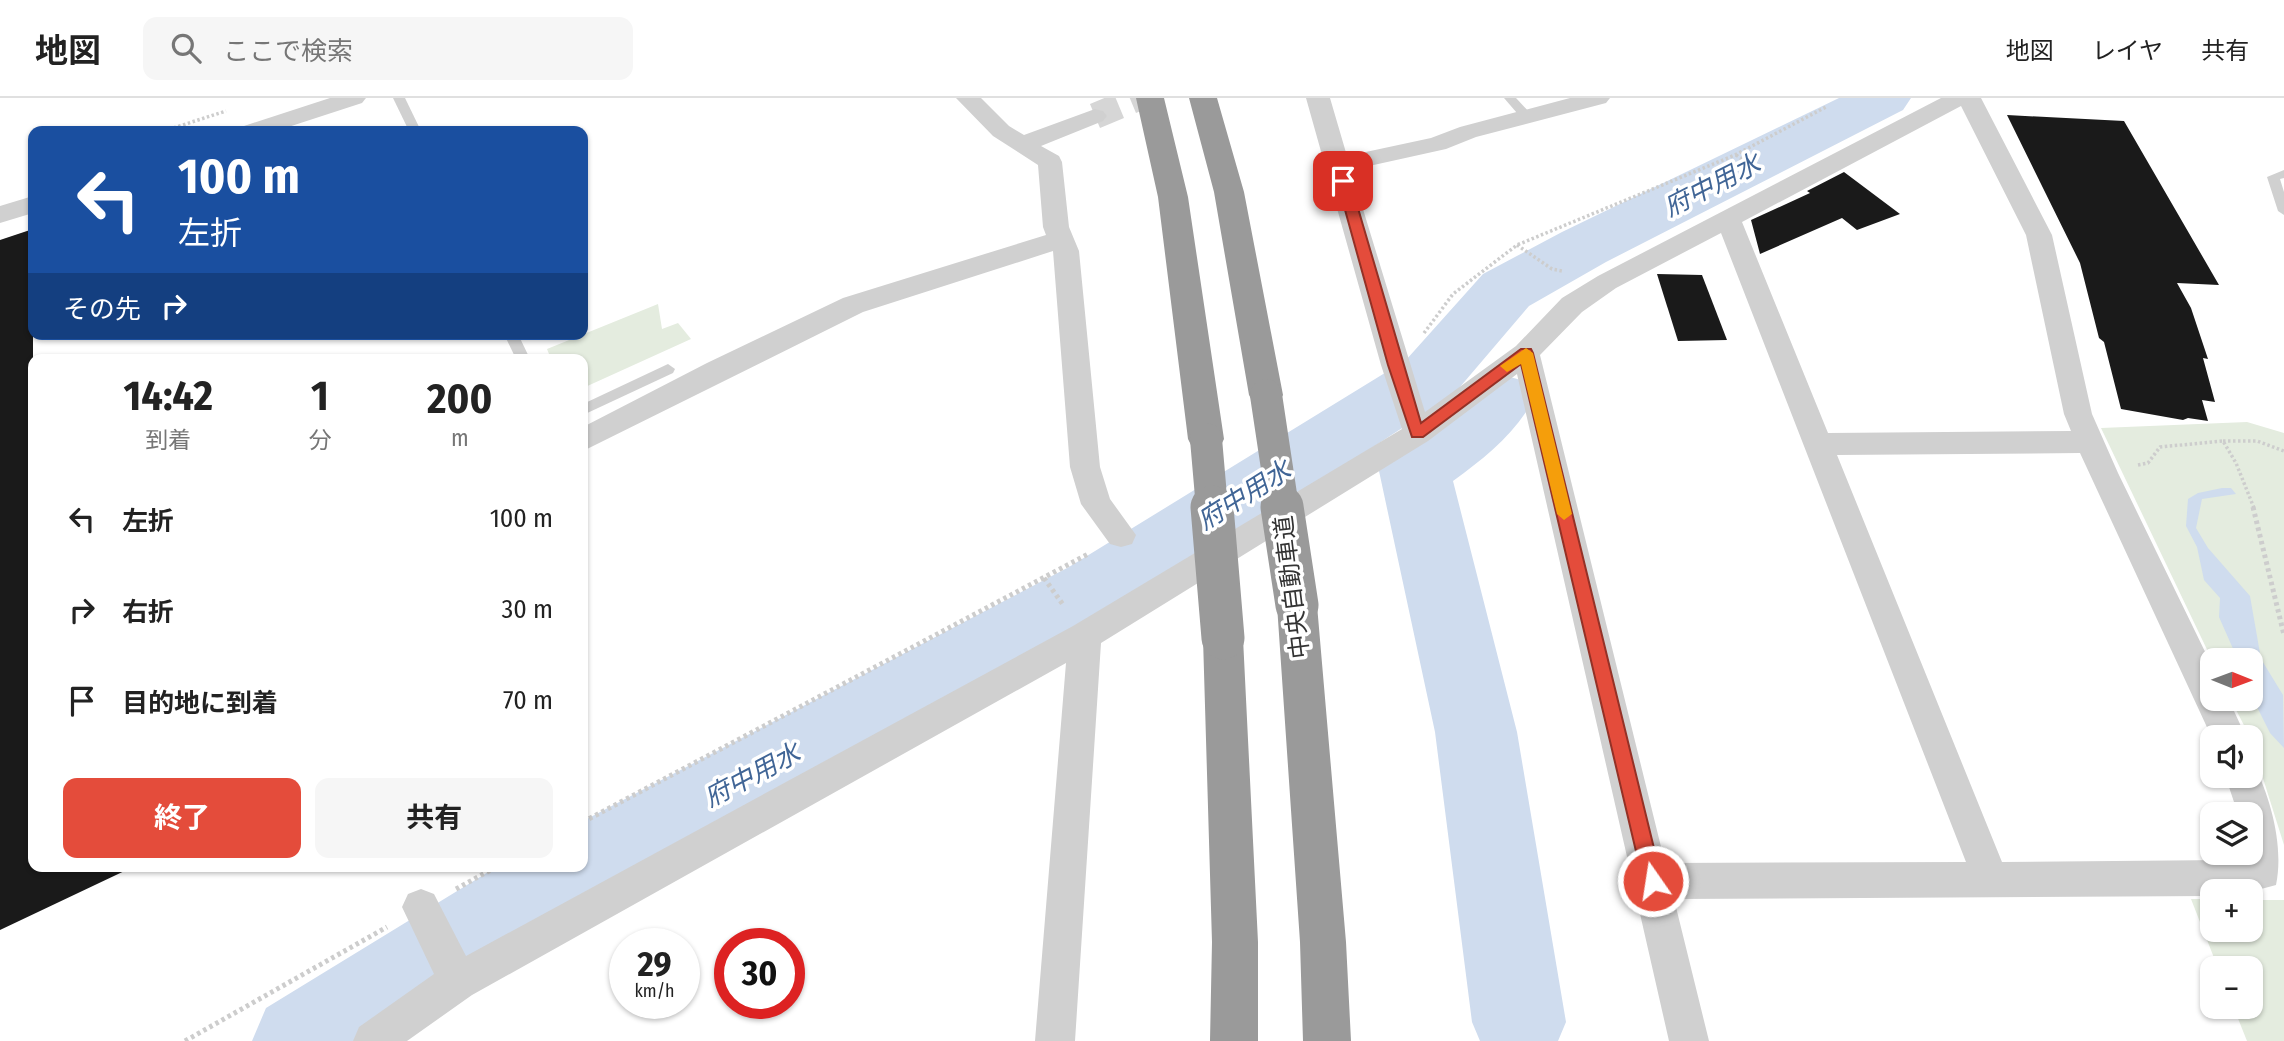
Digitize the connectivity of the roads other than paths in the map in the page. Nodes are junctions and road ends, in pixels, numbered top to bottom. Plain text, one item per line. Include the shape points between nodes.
1 (354, 98) edge
2 (399, 98) edge
3 (968, 98) edge
4 (1150, 98) edge
5 (1203, 98) edge
6 (1318, 98) edge
7 (1510, 98) edge
8 (1598, 98) edge
9 (1959, 98) edge
10 (1969, 98) edge
11 (1095, 116) tunnel mouth
12 (1527, 117) junction
13 (280, 126) edge
14 (413, 126) edge
15 (1022, 145) junction
16 (1339, 164) junction
17 (2284, 174) edge
18 (28, 206) edge
19 (2284, 211) edge
20 (0, 215) edge
21 (1728, 219) junction
22 (1061, 239) junction
23 (1526, 353) junction
24 (668, 369) dead end
25 (588, 408) edge
26 (1415, 425) junction
27 (588, 437) edge
28 (2090, 442) junction
29 (1816, 444) junction
30 (1121, 535) road end
31 (1085, 636) junction
32 (2222, 725) edge
33 (2247, 788) edge
34 (1990, 877) junction
35 (1653, 881) junction
36 (426, 916) road end
37 (454, 972) junction
38 (373, 1041) edge
39 (1055, 1041) edge
40 (1234, 1041) edge
41 (1327, 1041) edge
42 (1689, 1041) edge

1 - 13 street
2 - 14 lane
3 - 15 street
4 - 40 highway, bridge via 1173,197 1206,439 1223,638 1235,942
5 - 41 highway, 中央自動車道, bridge via 1229,192 1266,395 1297,605
6 - 16 street
7 - 12 lane
8 - 12 street
9 - 21 street
10 - 28 street via 2039,235 2078,414
11 - 15 street
12 - 16 street via 1437,144
15 - 22 street via 1050,162
16 - 26 street
17 - 19 lane via 2273,177
18 - 20 street
21 - 23 street via 1572,305
21 - 29 street
22 - 27 street via 853,305
22 - 30 street via 1066,251 1085,467 1096,504
23 - 26 street
23 - 35 street
24 - 25 lane
26 - 31 street
28 - 29 street
28 - 32 street
29 - 34 street
31 - 37 street
31 - 39 street
33 - 34 street via 2264,837 2263,873 2225,878
34 - 35 street
35 - 42 street
36 - 37 street
37 - 38 street

